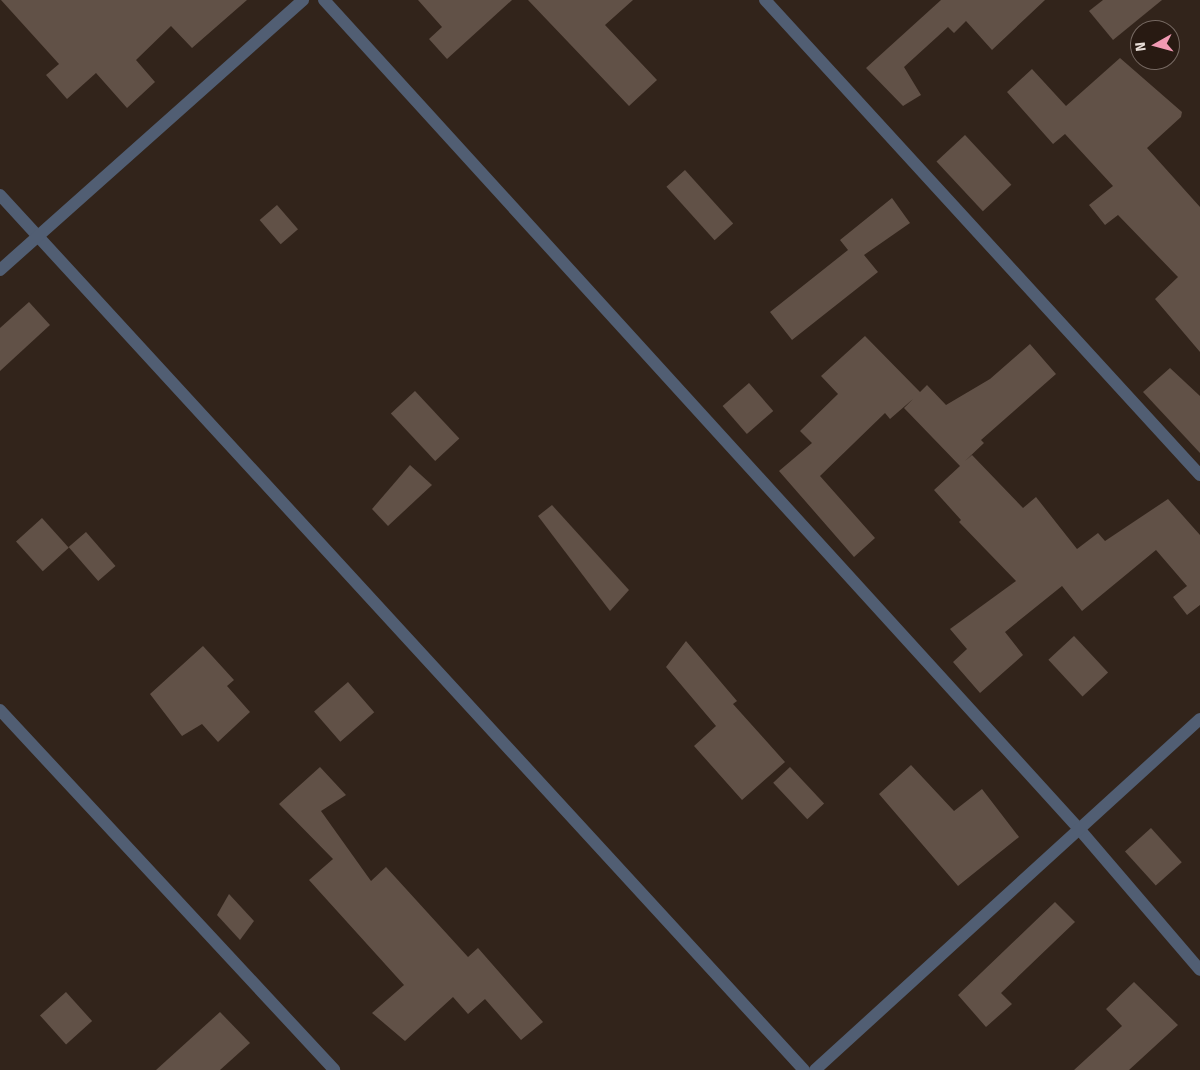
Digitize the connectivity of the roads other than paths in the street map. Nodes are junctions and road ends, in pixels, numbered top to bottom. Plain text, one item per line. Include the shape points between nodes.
1 (302, 0) edge
2 (324, 0) edge
3 (764, 0) edge
4 (0, 195) edge
5 (38, 237) junction
6 (0, 270) edge
7 (1200, 475) edge
8 (0, 710) edge
9 (1200, 719) edge
10 (1080, 830) junction
11 (1200, 970) edge
12 (334, 1070) edge
13 (804, 1070) edge
14 (815, 1070) edge

1 - 5 street
2 - 10 street
3 - 7 street
4 - 5 street
5 - 6 street
5 - 13 street
8 - 12 street
9 - 10 street
10 - 11 street
10 - 14 street

